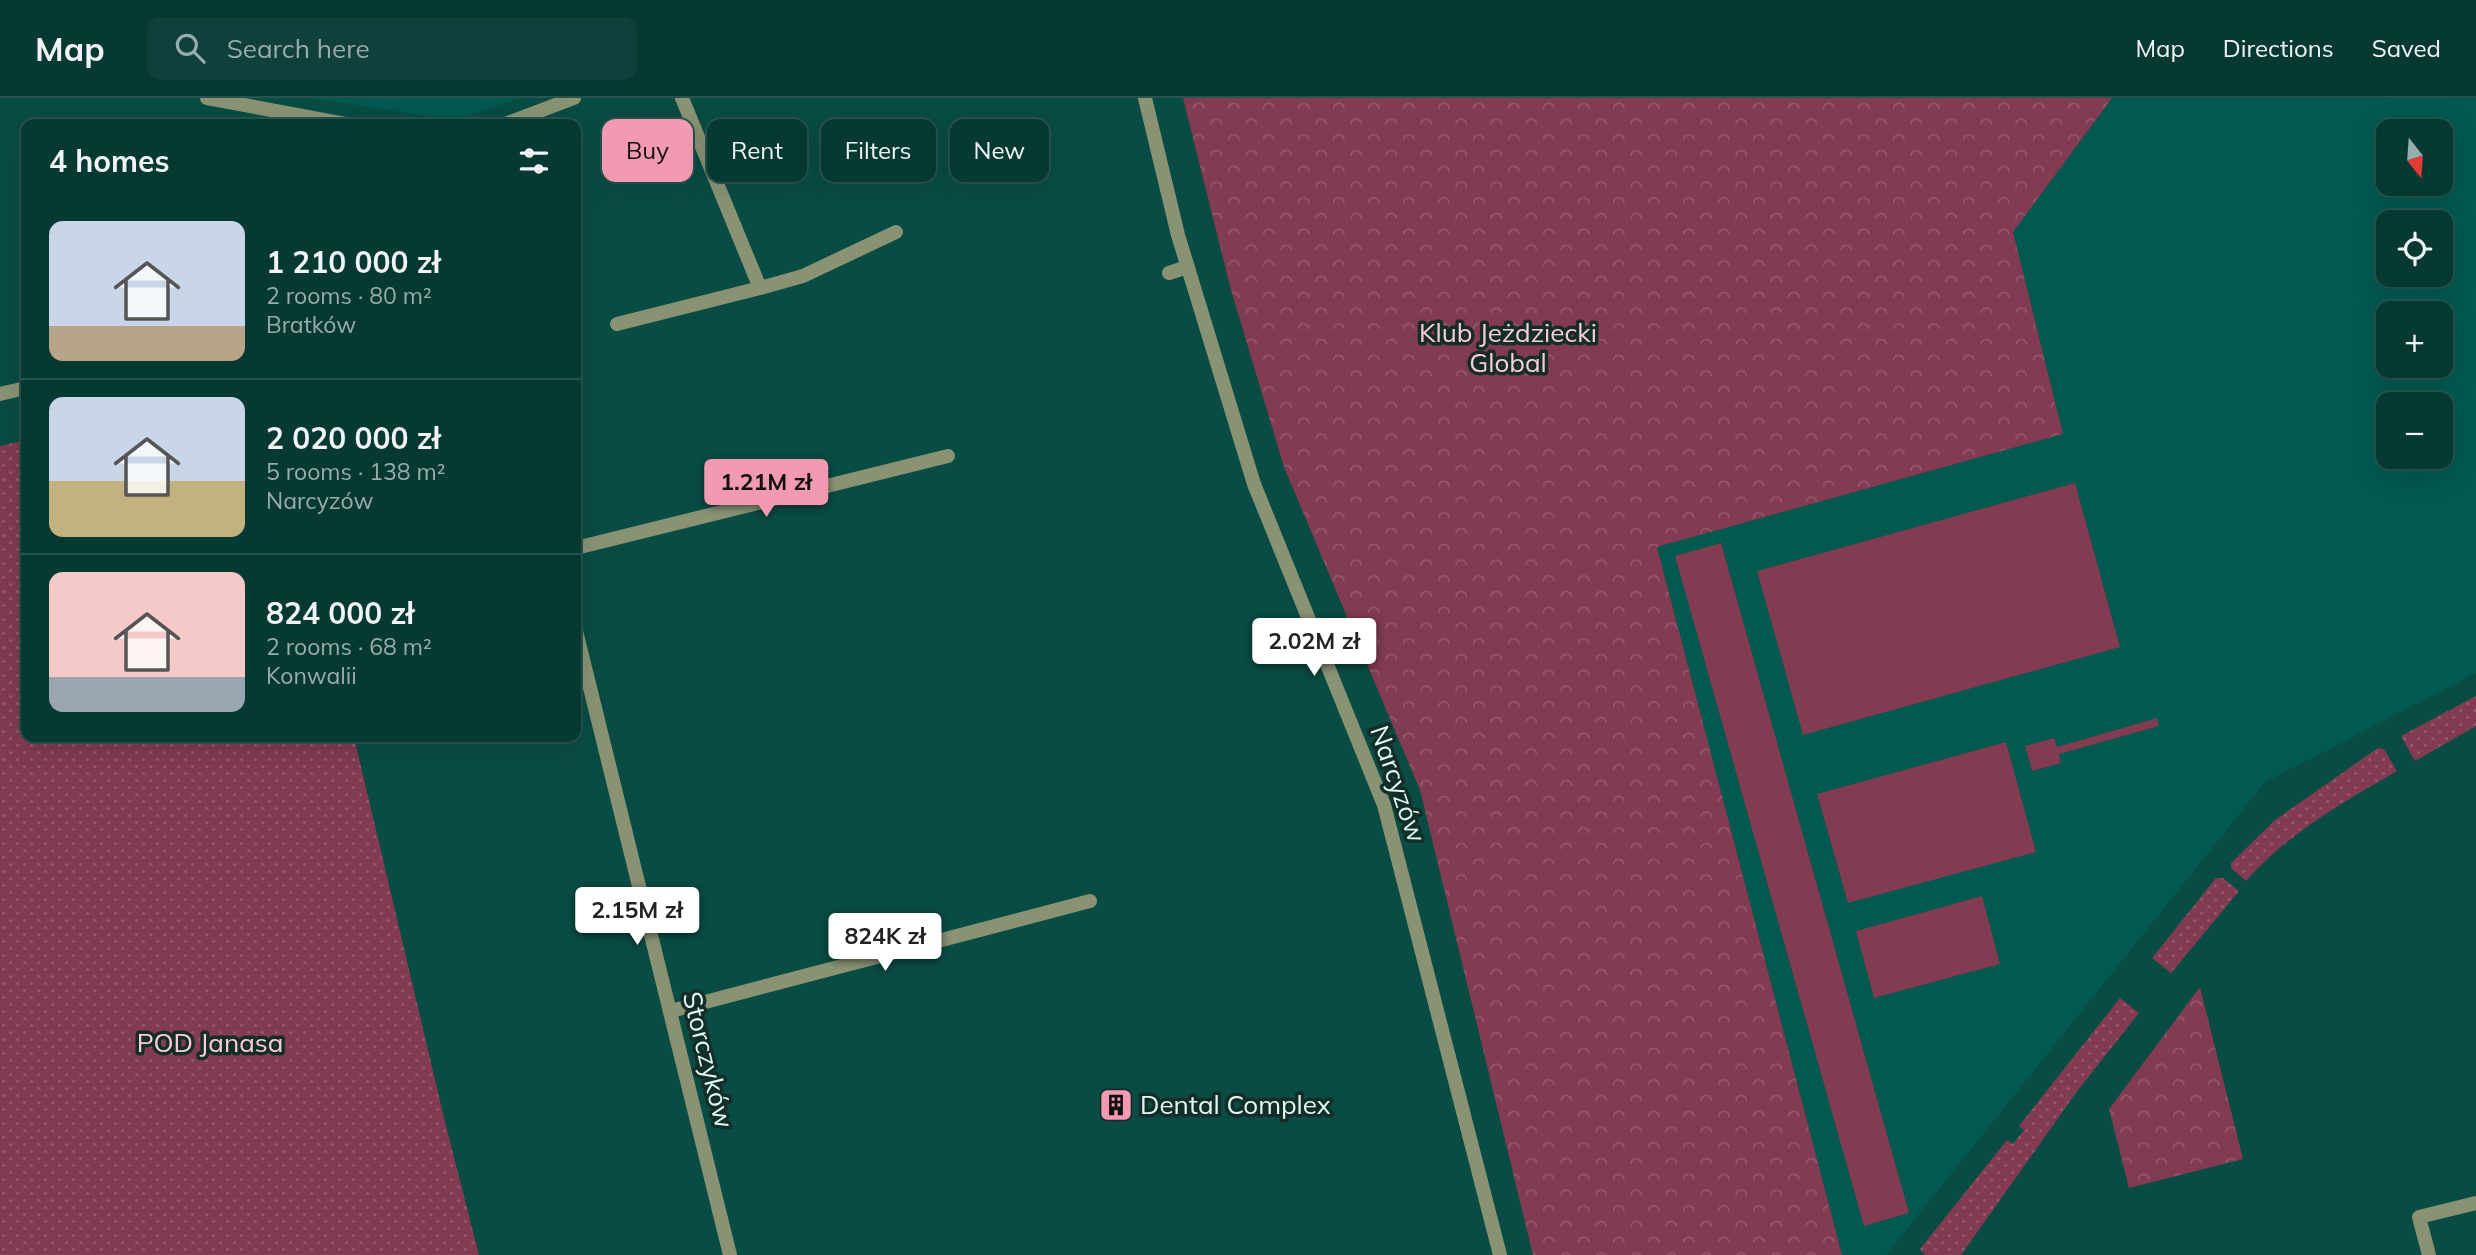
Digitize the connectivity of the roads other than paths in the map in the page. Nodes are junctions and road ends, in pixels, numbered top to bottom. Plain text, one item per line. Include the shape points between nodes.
1 (207, 98) edge
2 (574, 98) edge
3 (682, 98) edge
4 (1145, 98) edge
5 (318, 119) edge
6 (518, 119) edge
7 (896, 232) dead end
8 (1187, 267) junction
9 (1169, 273) dead end
10 (760, 288) junction
11 (617, 324) dead end
12 (21, 389) edge
13 (0, 394) edge
14 (948, 456) dead end
15 (581, 547) edge
16 (581, 651) edge
17 (1090, 901) dead end
18 (671, 1011) junction
19 (2476, 1203) edge
20 (730, 1255) edge
21 (1500, 1255) edge
22 (2429, 1255) edge

1 - 5 street
2 - 6 street
3 - 10 street
4 - 8 street, Narcyzów
7 - 10 street via 803,276
8 - 9 street
8 - 21 street, Narcyzów via 1254,484 1384,805
10 - 11 street
12 - 13 street
14 - 15 street
16 - 18 street, Storczyków
17 - 18 street
18 - 20 street, Storczyków
19 - 22 street via 2419,1217

